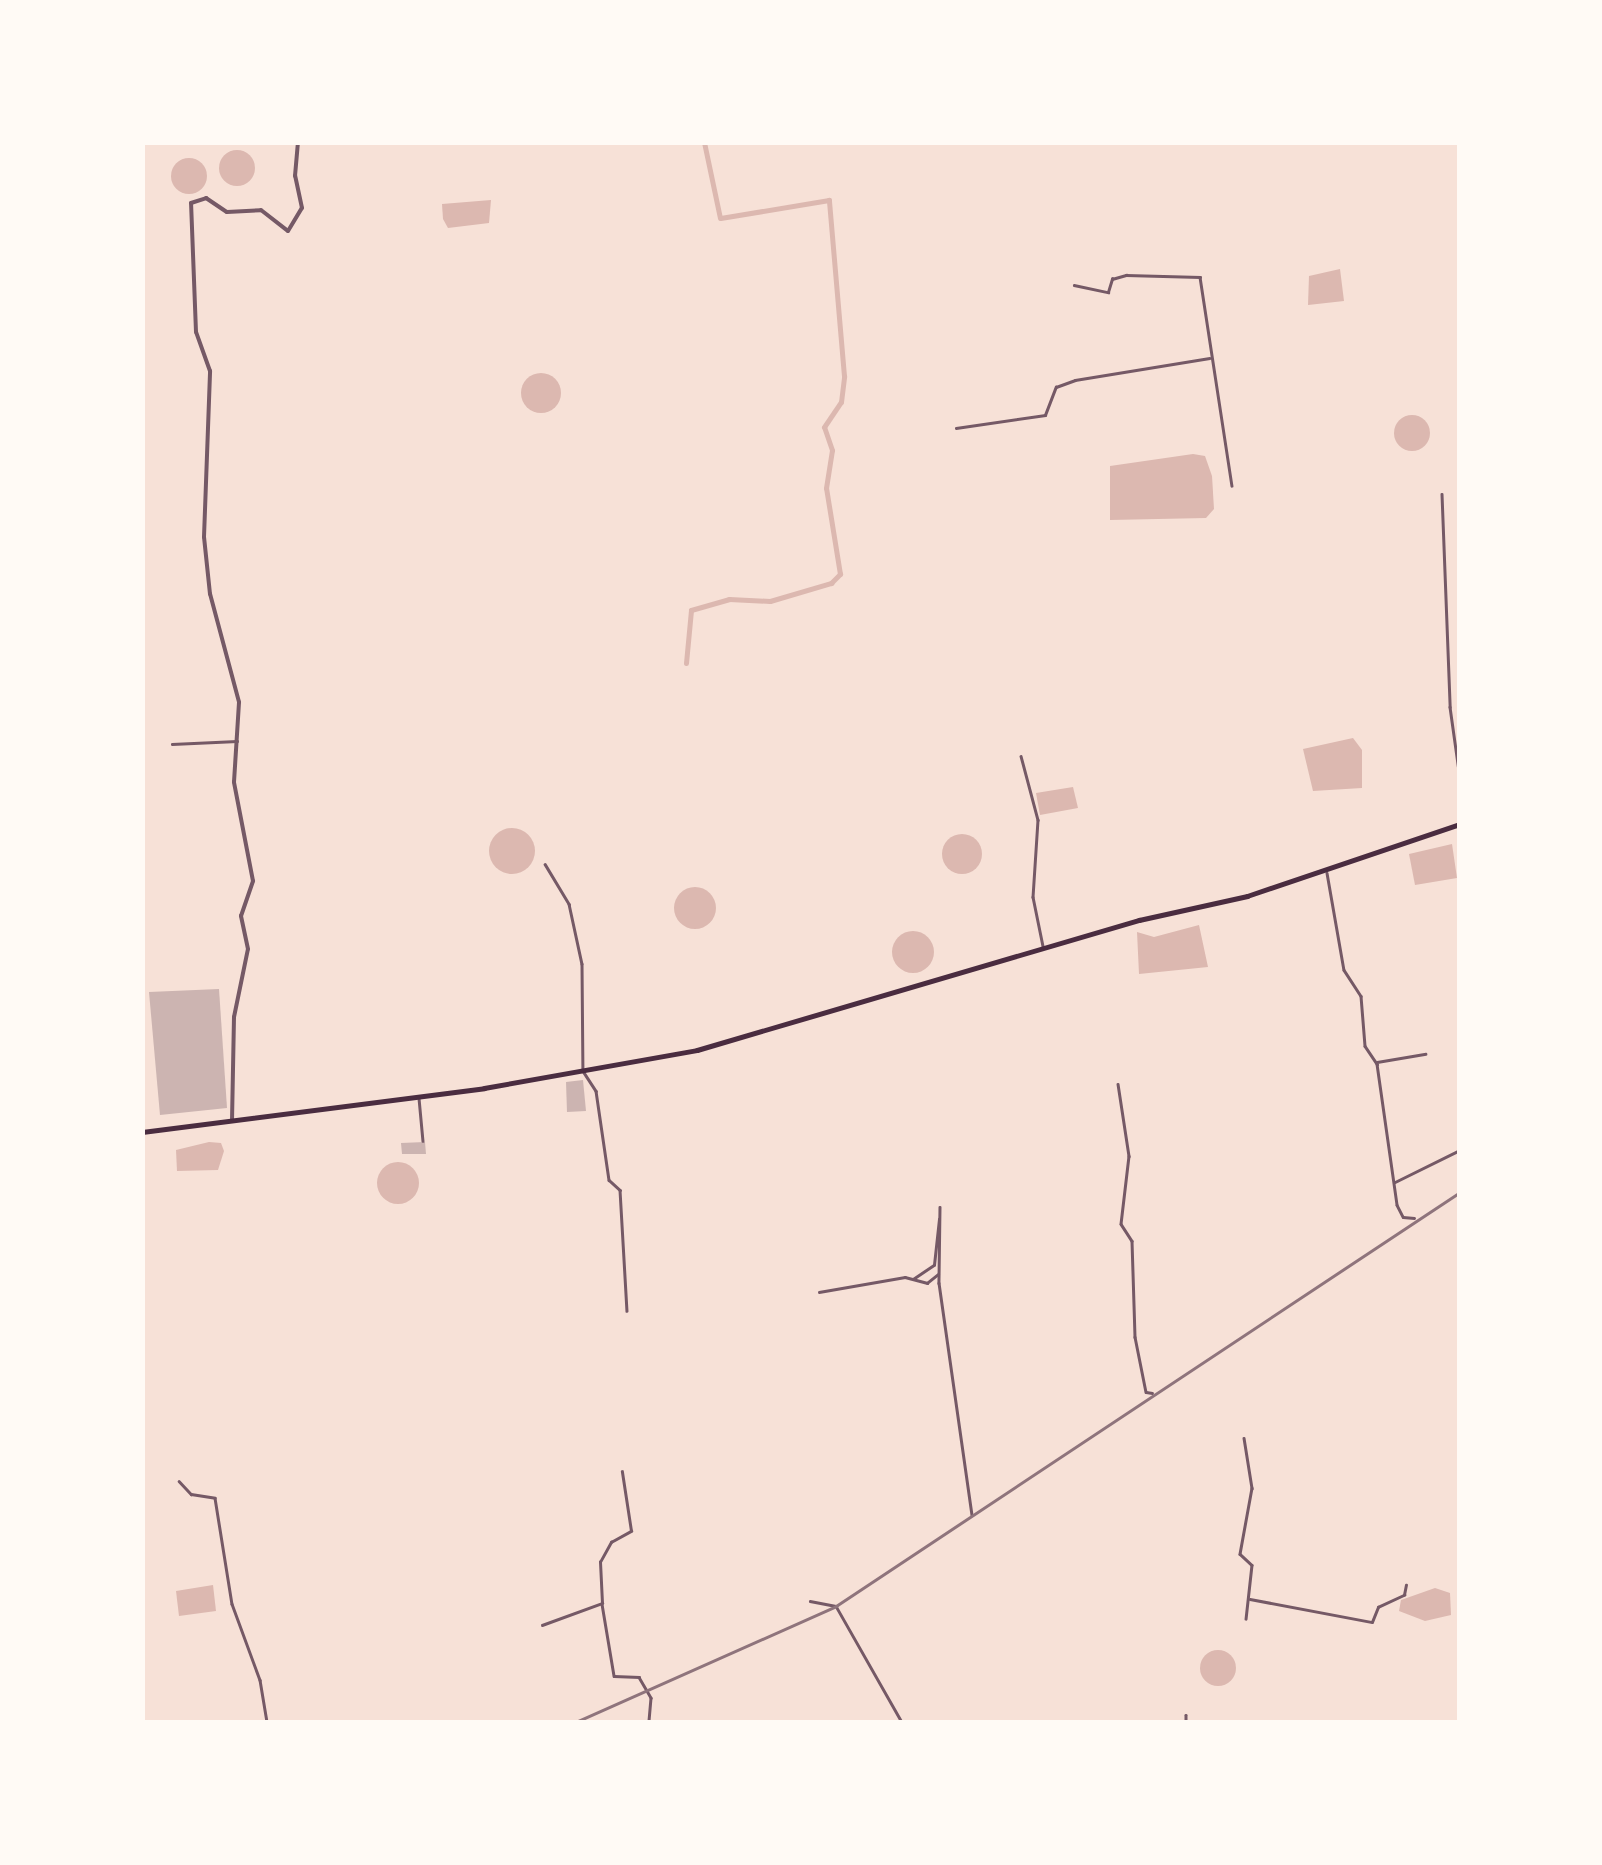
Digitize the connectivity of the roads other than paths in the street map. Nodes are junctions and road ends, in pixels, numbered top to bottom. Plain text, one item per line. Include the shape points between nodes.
1 (298, 142) edge
2 (1074, 286) dead end
3 (1212, 358) junction
4 (956, 428) dead end
5 (1232, 486) dead end
6 (1442, 494) dead end
7 (238, 740) junction
8 (172, 744) dead end
9 (1022, 756) dead end
10 (1460, 778) edge
11 (1460, 824) edge
12 (545, 864) dead end
13 (1326, 872) junction
14 (1044, 948) junction
15 (1424, 1054) dead end
16 (1376, 1062) junction
17 (583, 1071) junction
18 (1118, 1084) dead end
19 (419, 1096) junction
20 (232, 1121) junction
21 (142, 1132) edge
22 (423, 1141) dead end
23 (1460, 1150) edge
24 (1394, 1182) junction
25 (940, 1207) dead end
26 (940, 1213) junction
27 (1414, 1218) dead end
28 (939, 1273) junction
29 (911, 1279) junction
30 (819, 1292) dead end
31 (626, 1311) dead end
32 (1152, 1393) dead end
33 (1244, 1438) dead end
34 (622, 1472) dead end
35 (179, 1481) dead end
36 (972, 1515) dead end
37 (1406, 1585) dead end
38 (1248, 1600) junction
39 (810, 1601) dead end
40 (602, 1603) junction
41 (1246, 1620) dead end
42 (542, 1626) dead end
43 (1186, 1715) dead end
44 (267, 1722) edge
45 (649, 1722) edge
46 (902, 1722) edge
47 (1186, 1722) edge

1 - 7 street via 295,176 302,208 288,231 261,210 227,212 206,198 190,203 196,332 210,371 204,537 219,635 233,666
2 - 3 street via 1108,292 1112,278 1200,277
3 - 4 street via 1074,380 1056,387 1045,415
3 - 5 street
6 - 10 street
7 - 8 street
7 - 20 street via 234,782 252,893 241,916 248,949 234,1017
9 - 14 street via 1038,820 1033,896
11 - 13 highway
12 - 17 street via 569,904 582,964
13 - 14 highway
13 - 16 street via 1344,970 1360,996 1365,1046
14 - 17 highway via 698,1050
15 - 16 street
16 - 24 street
17 - 19 highway
17 - 31 street via 596,1091 609,1180 620,1190
18 - 32 street via 1129,1156 1121,1224 1132,1241 1135,1337 1146,1392
19 - 20 highway
19 - 22 street
20 - 21 highway
23 - 24 street
24 - 27 street via 1400,1212
25 - 26 street
26 - 28 street
26 - 29 street via 934,1265
28 - 29 street via 927,1283
28 - 36 street
29 - 30 street
33 - 38 street via 1252,1488 1240,1554 1252,1565
34 - 40 street via 631,1531 610,1542 599,1566
35 - 44 street via 190,1494 214,1498 232,1604 260,1680
37 - 38 street via 1404,1596 1378,1607 1372,1622
38 - 41 street
39 - 46 street via 836,1606
40 - 42 street
40 - 45 street via 614,1676 639,1677 650,1698
43 - 47 street

